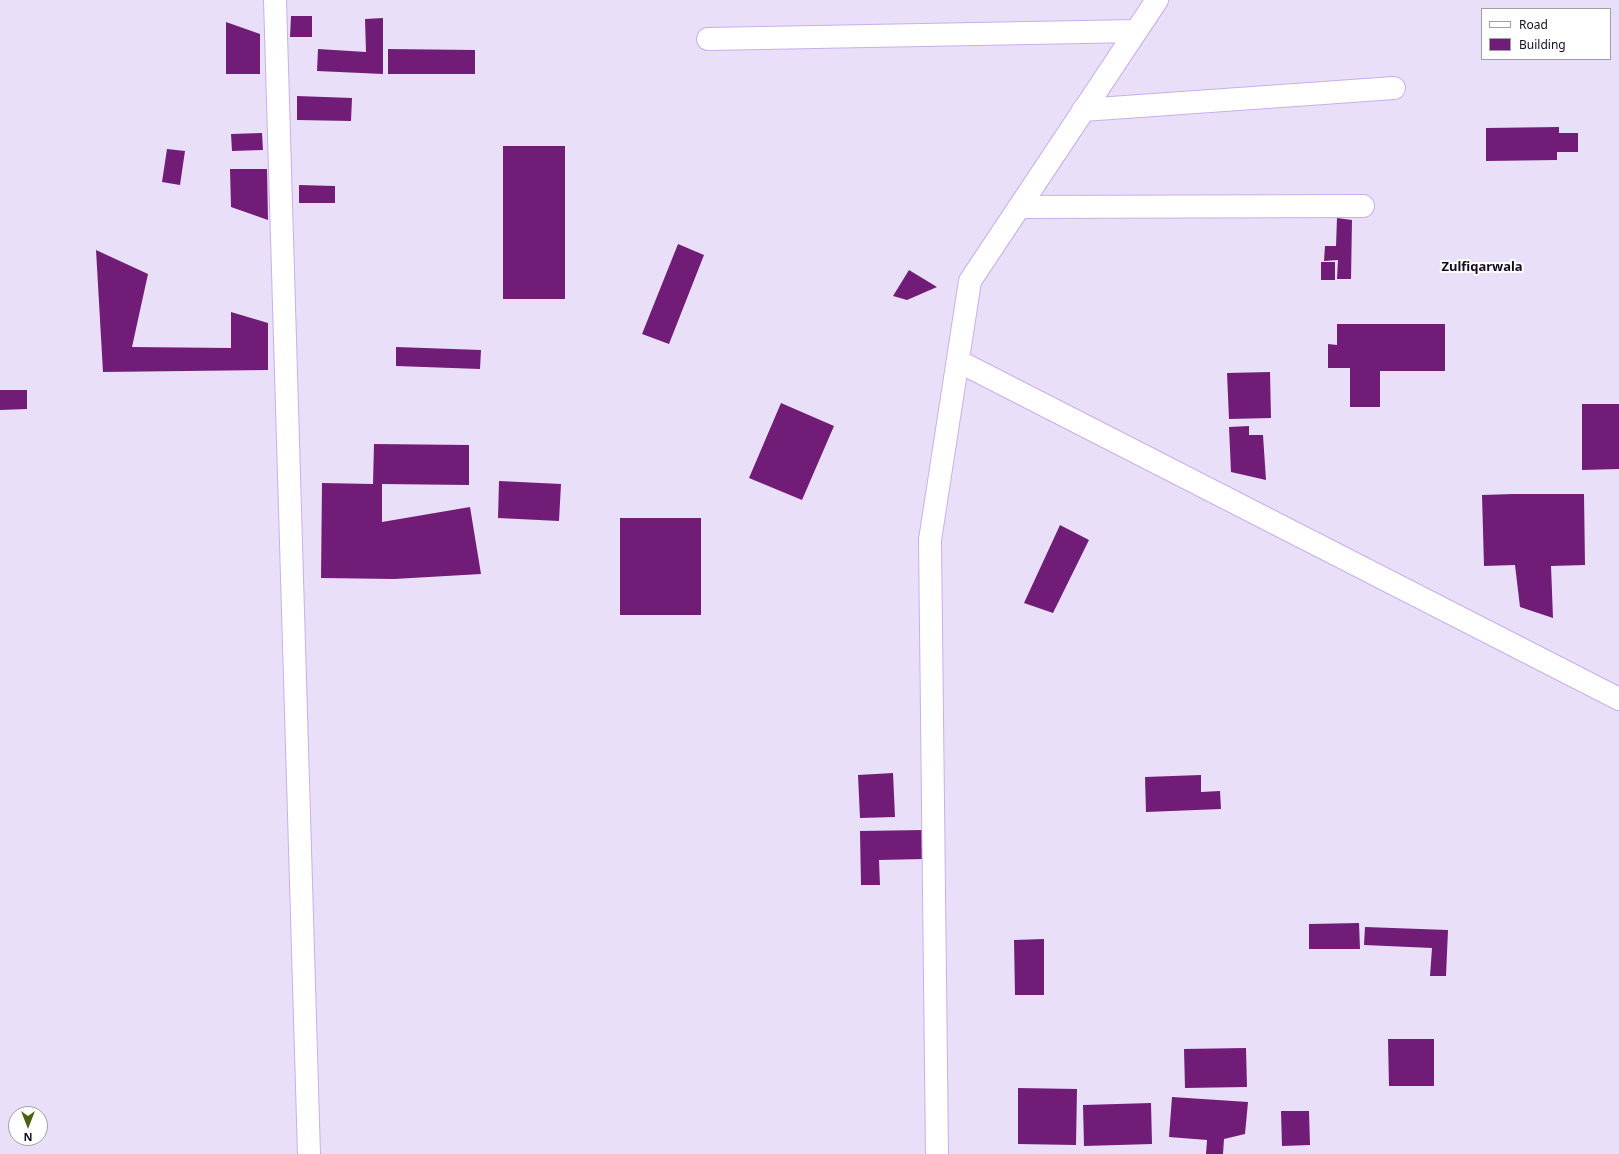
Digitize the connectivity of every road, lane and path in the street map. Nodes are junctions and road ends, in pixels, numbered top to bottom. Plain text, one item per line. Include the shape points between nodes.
1 (275, 0) edge
2 (1157, 0) edge
3 (1136, 31) junction
4 (708, 39) dead end
5 (1394, 88) dead end
6 (1083, 110) junction
7 (1362, 206) dead end
8 (1019, 207) junction
9 (958, 361) junction
10 (1619, 699) edge
11 (309, 1154) edge
12 (937, 1154) edge

1 - 11 street
2 - 3 street
3 - 4 street
3 - 6 street
5 - 6 street
6 - 8 street
7 - 8 street
8 - 9 street via 970,281
9 - 10 street
9 - 12 street via 930,540

